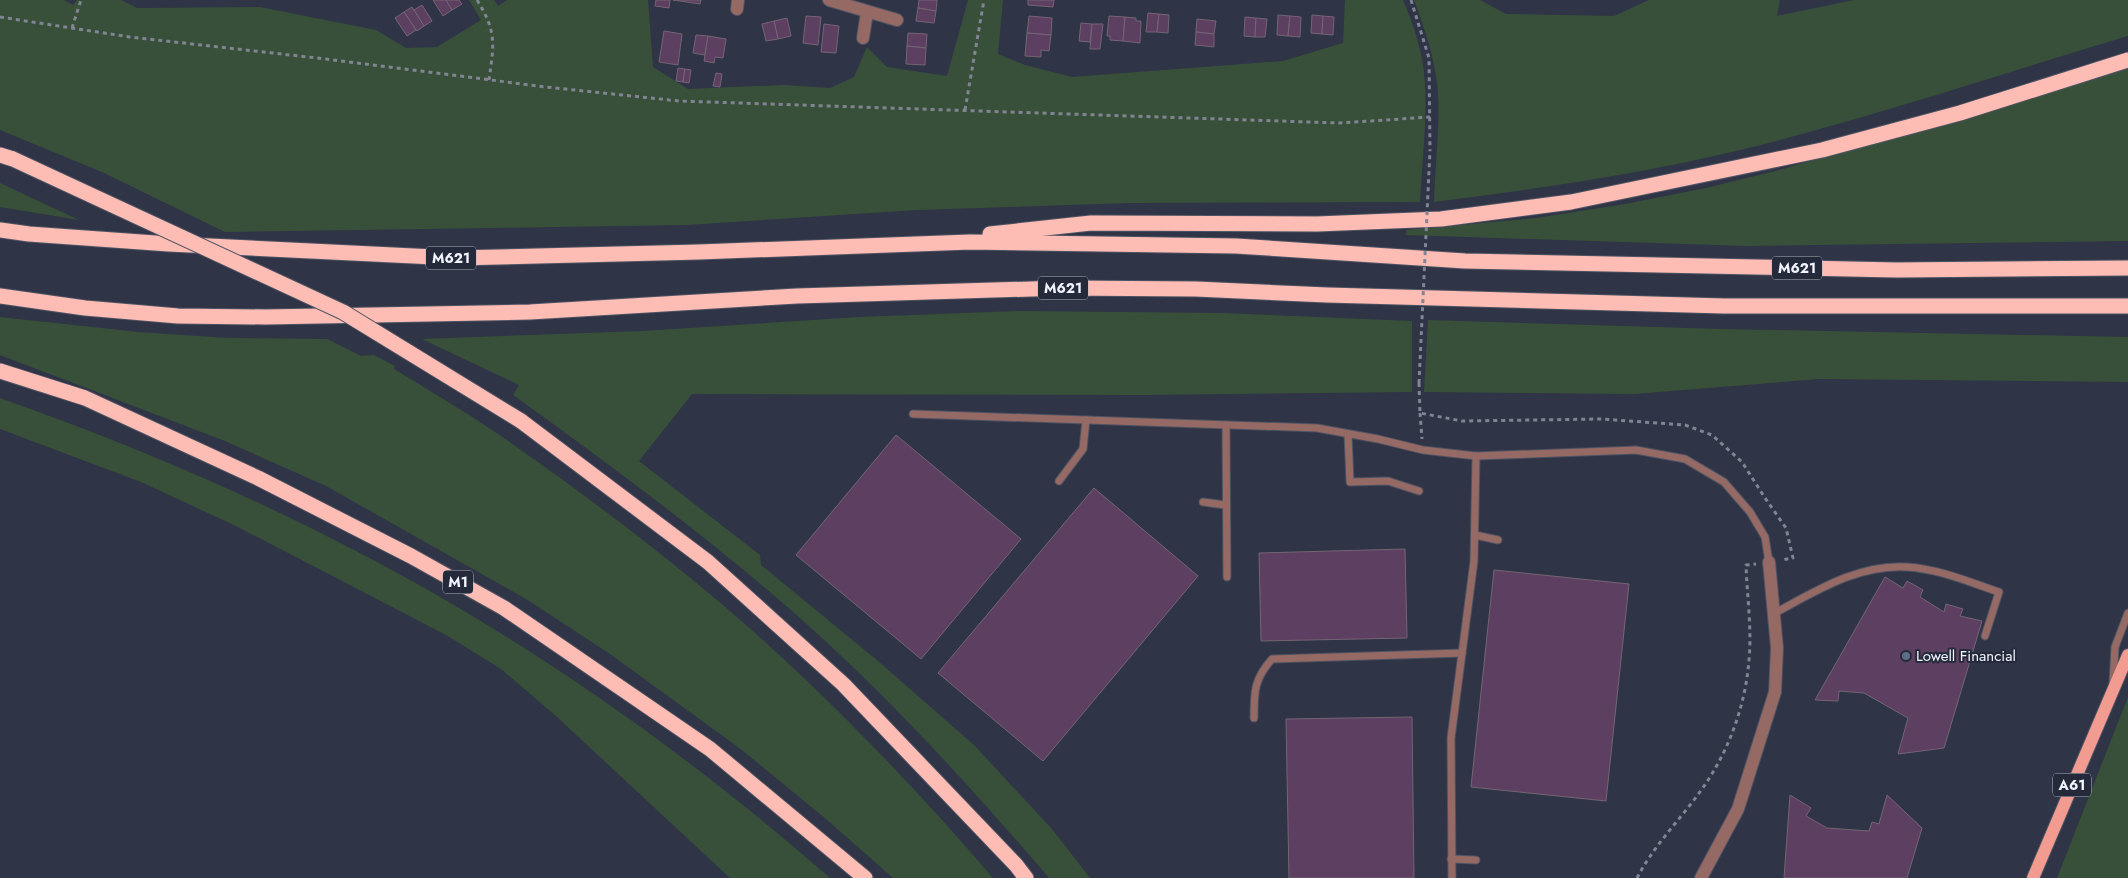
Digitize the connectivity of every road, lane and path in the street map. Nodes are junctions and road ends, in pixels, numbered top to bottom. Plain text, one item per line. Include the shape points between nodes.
1 (81, 0) edge
2 (477, 0) edge
3 (829, 0) edge
4 (984, 0) edge
5 (1412, 0) edge
6 (867, 12) junction
7 (0, 17) edge
8 (897, 20) dead end
9 (72, 28) junction
10 (864, 38) dead end
11 (2128, 60) edge
12 (489, 80) junction
13 (965, 110) junction
14 (1431, 117) junction
15 (7, 157) edge
16 (0, 230) edge
17 (902, 244) junction
18 (2128, 268) edge
19 (0, 296) edge
20 (2128, 306) edge
21 (0, 371) edge
22 (1419, 383) dead end
23 (1420, 412) dead end
24 (912, 414) dead end
25 (1086, 420) junction
26 (1226, 425) junction
27 (1348, 434) junction
28 (1423, 450) junction
29 (1476, 456) junction
30 (1059, 481) dead end
31 (1419, 491) dead end
32 (1203, 502) dead end
33 (1225, 505) junction
34 (1475, 535) junction
35 (1498, 540) dead end
36 (1769, 562) junction
37 (1227, 577) dead end
38 (1775, 613) junction
39 (2128, 613) edge
40 (1986, 636) dead end
41 (1462, 653) junction
42 (2128, 655) edge
43 (2112, 694) junction
44 (1254, 718) dead end
45 (1451, 858) junction
46 (1476, 860) dead end
47 (865, 878) edge
48 (1026, 878) edge
49 (1452, 878) edge
50 (1637, 878) edge
51 (1701, 878) edge
52 (2033, 878) edge

1 - 9 path
2 - 12 path via 491,24 493,48
3 - 6 street
4 - 13 path
5 - 14 path via 1429,58
6 - 8 street
6 - 10 street
7 - 9 path
9 - 12 path
11 - 17 highway, M621 via 1960,113 1822,150 1571,202 1440,220 1317,224 1092,223
12 - 13 path via 679,101
13 - 14 path via 1339,123
14 - 22 path, bridge
15 - 48 highway, bridge via 343,312 521,421 708,562 843,684
16 - 17 highway, M621 via 179,244 454,258
17 - 18 highway, M621 via 1236,246 1465,261 1749,268
19 - 20 highway, M621 via 178,316 265,317 530,312 797,296 1062,288 1196,288 1327,295 1724,306
21 - 47 highway, M1 via 85,398 258,478 411,556 504,608 710,749
23 - 28 path
24 - 25 lane
25 - 26 lane
25 - 30 lane via 1083,449
26 - 27 lane via 1317,428
26 - 33 lane
27 - 28 lane
27 - 31 lane via 1350,482 1388,481
28 - 29 lane
29 - 34 lane
29 - 36 lane via 1636,450 1685,459 1724,482 1750,512 1765,536
32 - 33 lane
33 - 37 lane
34 - 35 lane
34 - 41 lane
36 - 38 street
36 - 50 path via 1746,565 1750,638 1748,666 1742,704 1723,753
38 - 40 lane via 1852,574 1907,567 1953,576 1999,592
38 - 51 street via 1776,692 1738,809
39 - 43 lane via 2115,648
41 - 44 lane via 1272,659 1260,672 1254,695
41 - 45 lane via 1451,738
42 - 43 main road, A61
43 - 52 main road, A61
45 - 46 lane
45 - 49 lane

